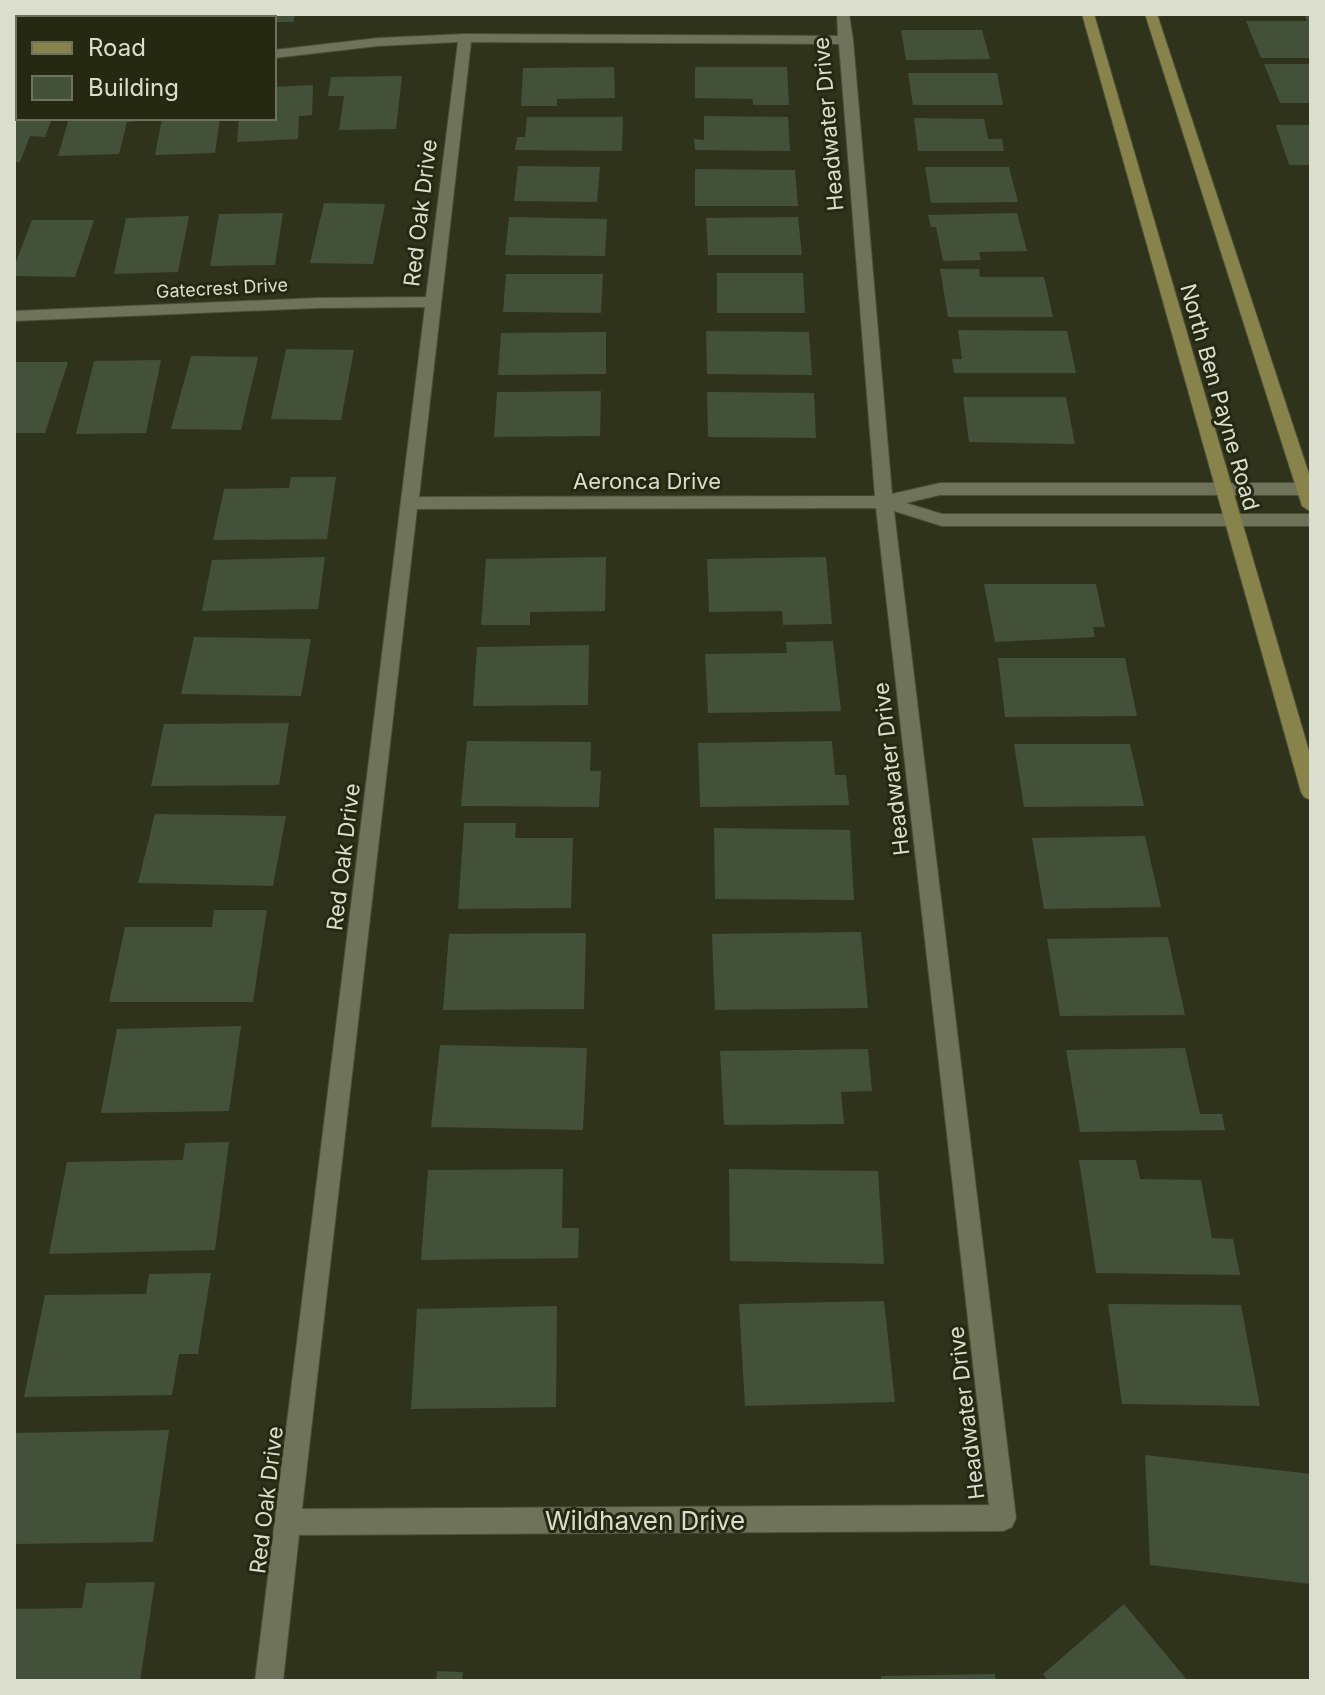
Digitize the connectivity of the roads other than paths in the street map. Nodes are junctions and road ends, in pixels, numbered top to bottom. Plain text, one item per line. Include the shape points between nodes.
1 (843, 14) edge
2 (1088, 14) edge
3 (1151, 14) edge
4 (465, 38) junction
5 (846, 40) junction
6 (276, 54) edge
7 (433, 302) junction
8 (14, 316) edge
9 (1223, 489) junction
10 (1308, 489) edge
11 (884, 502) junction
12 (410, 503) junction
13 (1311, 506) edge
14 (1233, 520) junction
15 (1311, 520) edge
16 (1311, 792) edge
17 (1003, 1518) joint
18 (287, 1522) junction
19 (269, 1681) edge

1 - 5 street, Headwater Drive
2 - 9 street, North Ben Payne Road
3 - 10 street
4 - 5 street
4 - 6 street
4 - 7 street, Red Oak Drive
5 - 11 street, Headwater Drive
7 - 8 street, Gatecrest Drive
7 - 12 street, Red Oak Drive
9 - 10 street, Aeronca Drive
9 - 11 street, Aeronca Drive via 940,489
9 - 14 street, North Ben Payne Road
10 - 13 street
11 - 12 street, Aeronca Drive
11 - 14 street, Aeronca Drive via 942,520
11 - 17 street, Headwater Drive
12 - 18 street, Red Oak Drive
14 - 15 street, Aeronca Drive
14 - 16 street, North Ben Payne Road
17 - 18 street, Wildhaven Drive
18 - 19 street, Red Oak Drive

